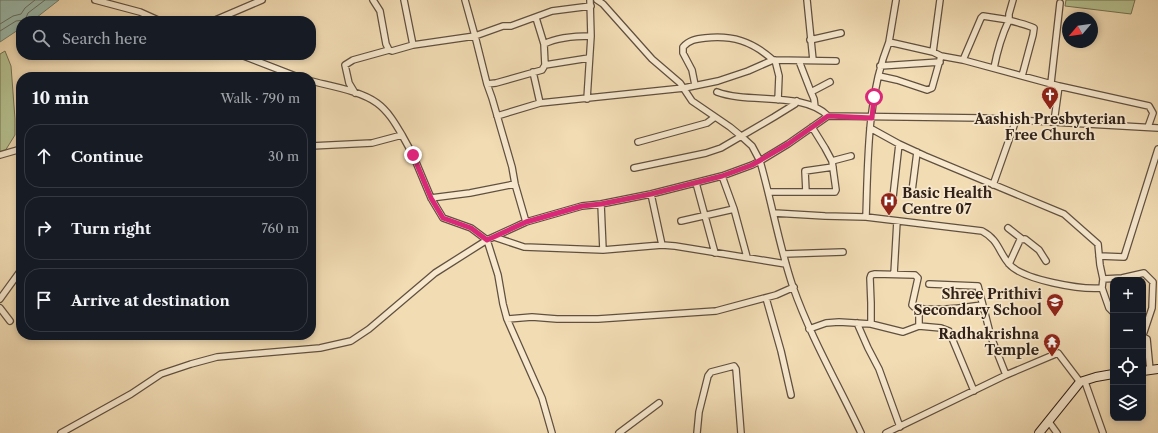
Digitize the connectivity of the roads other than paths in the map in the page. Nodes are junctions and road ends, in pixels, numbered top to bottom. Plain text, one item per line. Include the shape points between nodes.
1 (95, 0) edge
2 (262, 0) edge
3 (373, 0) edge
4 (404, 0) edge
5 (465, 0) edge
6 (597, 0) edge
7 (807, 0) edge
8 (896, 0) edge
9 (940, 0) edge
10 (1013, 0) edge
11 (591, 3) edge
12 (1060, 3) dead end
13 (149, 16) edge
14 (225, 16) edge
15 (536, 18) junction
16 (1009, 20) junction
17 (841, 33) dead end
18 (475, 36) junction
19 (591, 36) junction
20 (810, 40) junction
21 (889, 42) junction
22 (544, 44) junction
23 (413, 45) junction
24 (389, 50) junction
25 (933, 52) junction
26 (589, 58) junction
27 (940, 59) junction
28 (254, 60) edge
29 (774, 60) junction
30 (813, 60) junction
31 (963, 60) junction
32 (799, 61) junction
33 (836, 61) dead end
34 (545, 65) junction
35 (880, 66) junction
36 (994, 68) junction
37 (285, 72) edge
38 (533, 72) junction
39 (878, 76) junction
40 (1022, 76) junction
41 (316, 82) edge
42 (830, 82) dead end
43 (1051, 83) junction
44 (487, 84) junction
45 (695, 85) junction
46 (1059, 86) junction
47 (684, 88) junction
48 (717, 92) dead end
49 (811, 92) junction
50 (355, 93) junction
51 (587, 100) junction
52 (778, 100) junction
53 (798, 101) junction
54 (540, 103) junction
55 (815, 107) junction
56 (497, 116) junction
57 (828, 116) junction
58 (715, 117) junction
59 (872, 118) junction
60 (1016, 120) junction
61 (1054, 122) junction
62 (812, 127) junction
63 (1148, 127) junction
64 (870, 128) junction
65 (1158, 128) edge
66 (402, 135) junction
67 (741, 136) junction
68 (638, 142) dead end
69 (900, 144) junction
70 (316, 146) edge
71 (1158, 149) edge
72 (16, 150) edge
73 (917, 152) junction
74 (0, 155) edge
75 (851, 156) dead end
76 (760, 161) junction
77 (832, 164) junction
78 (634, 168) dead end
79 (722, 176) junction
80 (696, 183) junction
81 (515, 184) junction
82 (993, 185) junction
83 (912, 191) dead end
84 (769, 192) junction
85 (806, 192) junction
86 (651, 194) junction
87 (894, 197) dead end
88 (431, 198) junction
89 (601, 204) junction
90 (734, 209) junction
91 (774, 213) junction
92 (706, 216) junction
93 (866, 217) junction
94 (681, 221) dead end
95 (897, 221) junction
96 (526, 222) junction
97 (1008, 228) dead end
98 (494, 237) junction
99 (1022, 239) junction
100 (487, 240) junction
101 (662, 245) junction
102 (603, 250) junction
103 (843, 252) dead end
104 (715, 253) junction
105 (784, 254) junction
106 (1099, 256) junction
107 (747, 257) junction
108 (1046, 261) dead end
109 (786, 264) junction
110 (1009, 264) junction
111 (894, 274) junction
112 (16, 277) edge
113 (1103, 279) junction
114 (929, 284) dead end
115 (794, 287) junction
116 (1102, 288) junction
117 (766, 298) junction
118 (0, 299) edge
119 (982, 305) junction
120 (0, 308) edge
121 (919, 309) junction
122 (1110, 309) edge
123 (507, 319) junction
124 (10, 322) dead end
125 (857, 323) junction
126 (871, 324) junction
127 (920, 326) junction
128 (1146, 327) edge
129 (809, 329) junction
130 (1146, 339) edge
131 (1150, 370) edge
132 (1006, 375) junction
133 (1110, 375) edge
134 (1083, 382) junction
135 (974, 391) junction
136 (790, 395) dead end
137 (659, 403) dead end
138 (1049, 422) junction
139 (900, 427) junction
140 (61, 433) edge
141 (552, 433) edge
142 (619, 433) edge
143 (697, 433) edge
144 (741, 433) edge
145 (860, 433) edge
146 (886, 433) edge
147 (1039, 433) edge
148 (1057, 433) edge
149 (1103, 433) edge

1 - 13 street
2 - 14 street
3 - 24 street via 380,11
4 - 23 street
5 - 18 street
6 - 47 street via 652,59
7 - 20 street
8 - 21 street
9 - 25 street
10 - 16 street
11 - 15 street
11 - 19 street
12 - 43 street
15 - 18 street
15 - 22 street
16 - 31 street via 983,16
16 - 36 street
16 - 40 street via 1034,28
17 - 20 street
18 - 23 street
18 - 44 street
19 - 22 street via 560,39
19 - 26 street
20 - 30 street
21 - 25 street
21 - 35 street
22 - 34 street
23 - 24 street
24 - 50 street via 345,64 349,83
25 - 27 street
26 - 34 street
26 - 51 street
27 - 31 street
27 - 35 street
27 - 39 street via 932,88 927,90
28 - 37 street
29 - 32 street
29 - 45 street via 729,78
29 - 45 street via 746,42 731,38 692,40 683,47 683,53 692,70
29 - 52 street via 779,76
30 - 32 street
30 - 33 street
31 - 36 street
32 - 49 street
34 - 38 street via 542,70
35 - 39 street
36 - 40 street
38 - 44 street
38 - 54 street
39 - 59 street
40 - 43 street
41 - 50 street
42 - 49 street
43 - 46 street
44 - 56 street
45 - 47 street
46 - 61 street
46 - 63 street via 1149,106 1153,113
47 - 51 street
47 - 58 street via 692,101
48 - 52 street
49 - 55 street
50 - 66 street via 376,102 386,110
51 - 54 street
52 - 53 street
53 - 55 street
53 - 67 street
54 - 56 street
55 - 57 street
56 - 81 street
57 - 59 street
57 - 62 street
58 - 67 street
58 - 68 street via 707,123
59 - 60 street
59 - 64 street
60 - 61 street
60 - 82 street
61 - 63 street
62 - 76 street
62 - 77 street via 826,148
63 - 65 street
64 - 69 street
64 - 93 street
66 - 70 street via 372,143
66 - 88 street
67 - 76 street via 752,146
67 - 78 street via 721,148 706,153
69 - 73 street
69 - 87 street
71 - 106 street via 1124,257
72 - 74 street
73 - 82 street
73 - 83 street
75 - 77 street
76 - 79 street
76 - 84 street
77 - 85 street via 805,171
77 - 85 street via 835,192
79 - 80 street
79 - 90 street
80 - 86 street
80 - 92 street
81 - 88 street
81 - 96 street
82 - 106 street via 1064,214 1098,244
84 - 85 street
84 - 91 street
86 - 89 street
86 - 101 street
88 - 100 street via 443,218 471,228
89 - 96 street via 582,206
89 - 102 street
90 - 92 street
90 - 107 street
91 - 93 street
91 - 105 street
92 - 94 street
92 - 104 street
93 - 95 street
95 - 110 street via 982,232 997,244
95 - 111 street
96 - 98 street
97 - 99 street
98 - 100 street
98 - 102 street via 524,247
99 - 108 street via 1039,250
99 - 110 street
100 - 123 street via 498,275
100 - 140 street via 436,273 369,330 351,341 320,348 217,357 191,364 161,374
101 - 102 street
101 - 104 street
103 - 105 street
104 - 107 street
105 - 109 street
106 - 113 street
107 - 109 street
109 - 115 street
110 - 116 street via 1016,270 1040,280 1069,287
111 - 121 street via 915,275 918,278 912,305
111 - 126 street via 871,275
112 - 118 street
113 - 116 street
113 - 128 street via 1144,273 1153,282 1152,308
114 - 119 street via 978,286
115 - 117 street
115 - 129 street
116 - 122 street
117 - 123 street via 716,311 598,319
117 - 136 street
119 - 121 street
119 - 132 street
120 - 124 street
121 - 127 street
123 - 141 street via 542,398
125 - 126 street
125 - 129 street via 839,322
125 - 139 street via 879,369
126 - 127 street via 903,332
127 - 135 street via 950,331
129 - 145 street
130 - 131 street
132 - 134 street via 1058,353
132 - 135 street
133 - 134 street
134 - 138 street via 1065,400
134 - 149 street
135 - 139 street
137 - 142 street
138 - 147 street
138 - 148 street
139 - 146 street
143 - 144 street via 699,412 708,376 711,372 734,366

